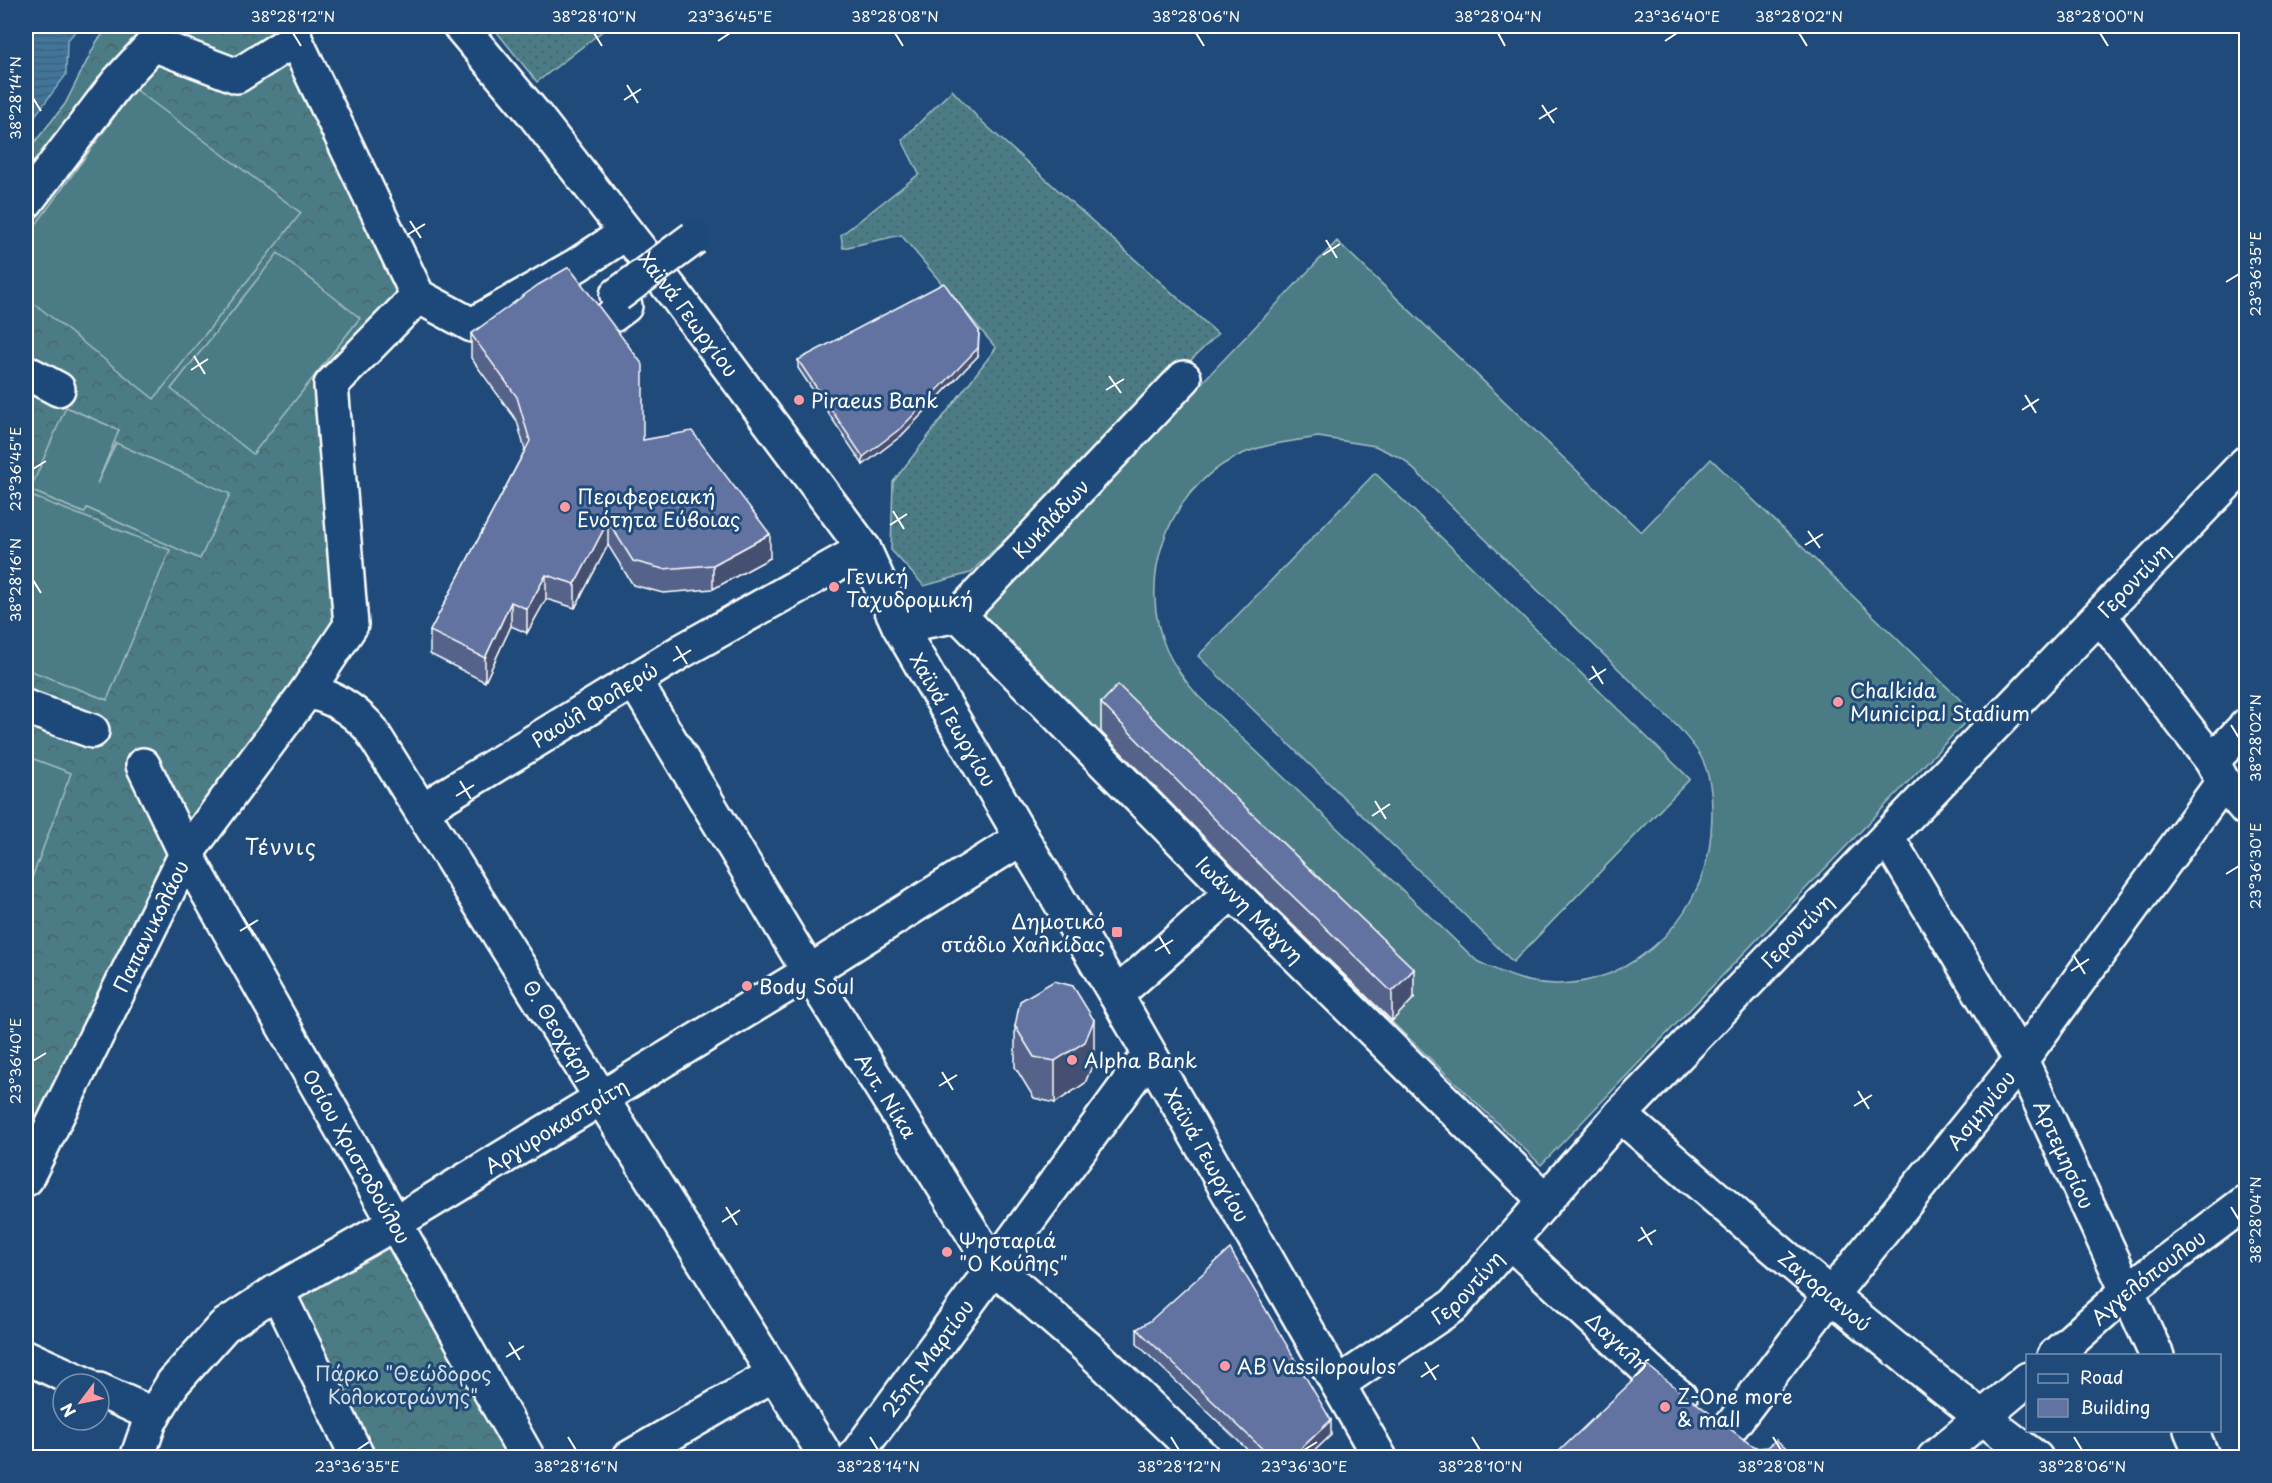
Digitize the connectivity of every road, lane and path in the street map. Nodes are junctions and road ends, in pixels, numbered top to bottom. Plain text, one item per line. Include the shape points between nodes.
1 (460, 26) edge
2 (294, 32) edge
3 (155, 35) edge
4 (26, 202) edge
5 (626, 233) junction
6 (694, 238) dead end
7 (418, 296) junction
8 (613, 315) dead end
9 (26, 372) edge
10 (1184, 378) dead end
11 (58, 389) dead end
12 (2247, 463) edge
13 (864, 549) junction
14 (959, 615) junction
15 (2100, 616) junction
16 (899, 626) junction
17 (634, 680) junction
18 (307, 691) junction
19 (26, 707) edge
20 (2247, 726) edge
21 (92, 731) dead end
22 (144, 765) dead end
23 (2218, 772) junction
24 (2247, 809) edge
25 (422, 810) junction
26 (1887, 837) junction
27 (1022, 838) junction
28 (186, 854) junction
29 (1232, 892) junction
30 (809, 972) junction
31 (1116, 995) junction
32 (1149, 1055) junction
33 (2021, 1060) junction
34 (602, 1099) junction
35 (1620, 1115) junction
36 (26, 1179) edge
37 (1545, 1200) junction
38 (2247, 1202) edge
39 (395, 1223) junction
40 (1510, 1242) junction
41 (994, 1267) junction
42 (277, 1291) junction
43 (2127, 1291) junction
44 (1830, 1296) junction
45 (2056, 1354) edge
46 (2156, 1354) edge
47 (26, 1357) edge
48 (59, 1372) edge
49 (774, 1374) junction
50 (2026, 1381) edge
51 (1338, 1384) junction
52 (111, 1395) edge
53 (154, 1415) junction
54 (1983, 1419) junction
55 (2191, 1432) edge
56 (1740, 1442) joint
57 (1375, 1455) edge
58 (137, 1458) edge
59 (358, 1458) edge
60 (528, 1458) edge
61 (629, 1458) edge
62 (827, 1458) edge
63 (854, 1458) edge
64 (1203, 1458) edge
65 (1935, 1458) edge
66 (2036, 1458) edge
67 (2203, 1458) edge

1 - 5 street, Χαϊνά Γεωργίου
2 - 3 street via 237,76
2 - 7 street
3 - 4 street
5 - 7 street via 472,325
5 - 13 street, Χαϊνά Γεωργίου
6 - 8 street, bridge via 617,295 625,306
7 - 18 street, Παπανικολάου via 331,385 351,625
9 - 11 street
10 - 14 street, Κυκλάδων
12 - 15 street, Γεροντίνη
13 - 16 street, Χαϊνά Γεωργίου
13 - 17 street, Ραούλ Φολερώ
14 - 16 street
14 - 29 street, Ιωάννη Μὰγνη
15 - 23 street
15 - 26 street, Γεροντίνη
16 - 27 street, Χαϊνά Γεωργίου
17 - 25 street, Ραούλ Φολερώ
17 - 30 street, Αντ. Νίκα
18 - 25 street, Θ. Θεοχάρη via 336,700 360,717
18 - 28 street, Παπανικολάου
19 - 21 street
20 - 23 street, Ασμηνίου
22 - 28 street, Οσίου Χριστοδούλου
23 - 24 street
23 - 33 street, Ασμηνίου
25 - 34 street, Θ. Θεοχάρη
26 - 33 street, Αρτεμησίου
26 - 35 street, Γεροντίνη
27 - 30 street, Αργυροκαστρίτη
27 - 31 street, Χαϊνά Γεωργίου
28 - 36 street, Παπανικολάου
28 - 39 street, Οσίου Χριστοδούλου
29 - 31 street
29 - 37 street, Ιωάννη Μὰγνη
30 - 34 street, Αργυροκαστρίτη
30 - 41 street, Αντ. Νίκα
31 - 32 street, Χαϊνά Γεωργίου
32 - 41 street, 25ης Μαρτίου
32 - 51 street, Χαϊνά Γεωργίου
33 - 43 street, Αρτεμησίου
33 - 44 street, Ασμηνίου
34 - 39 street, Αργυροκαστρίτη
34 - 49 street, Θ. Θεοχάρη
35 - 37 street, Γεροντίνη
35 - 44 street, Ζαγοριανού
37 - 40 street, Γεροντίνη
38 - 43 street, Αγγελόπουλου
39 - 42 street, Αργυροκαστρίτη
39 - 60 street, Οσίου Χριστοδούλου
40 - 51 street, Γεροντίνη via 1454,1305
40 - 56 street, Δαγκλή via 1661,1382
41 - 63 street, 25ης Μαρτίου
41 - 64 street, Αντ. Νίκα via 1088,1348
42 - 53 street, Αργυροκαστρίτη via 224,1326 174,1383
42 - 59 street
43 - 45 street, Αγγελόπουλου
43 - 46 street, Αρτεμησίου
44 - 54 street, Ζαγοριανού
44 - 56 street, Ασμηνίου
47 - 48 street
49 - 61 street
49 - 62 street, Θ. Θεοχάρη
50 - 54 street
51 - 57 street, Χαϊνά Γεωργίου
52 - 53 street
53 - 58 street, Αργυροκαστρίτη
54 - 65 street
54 - 66 street, Ζαγοριανού
55 - 67 street

